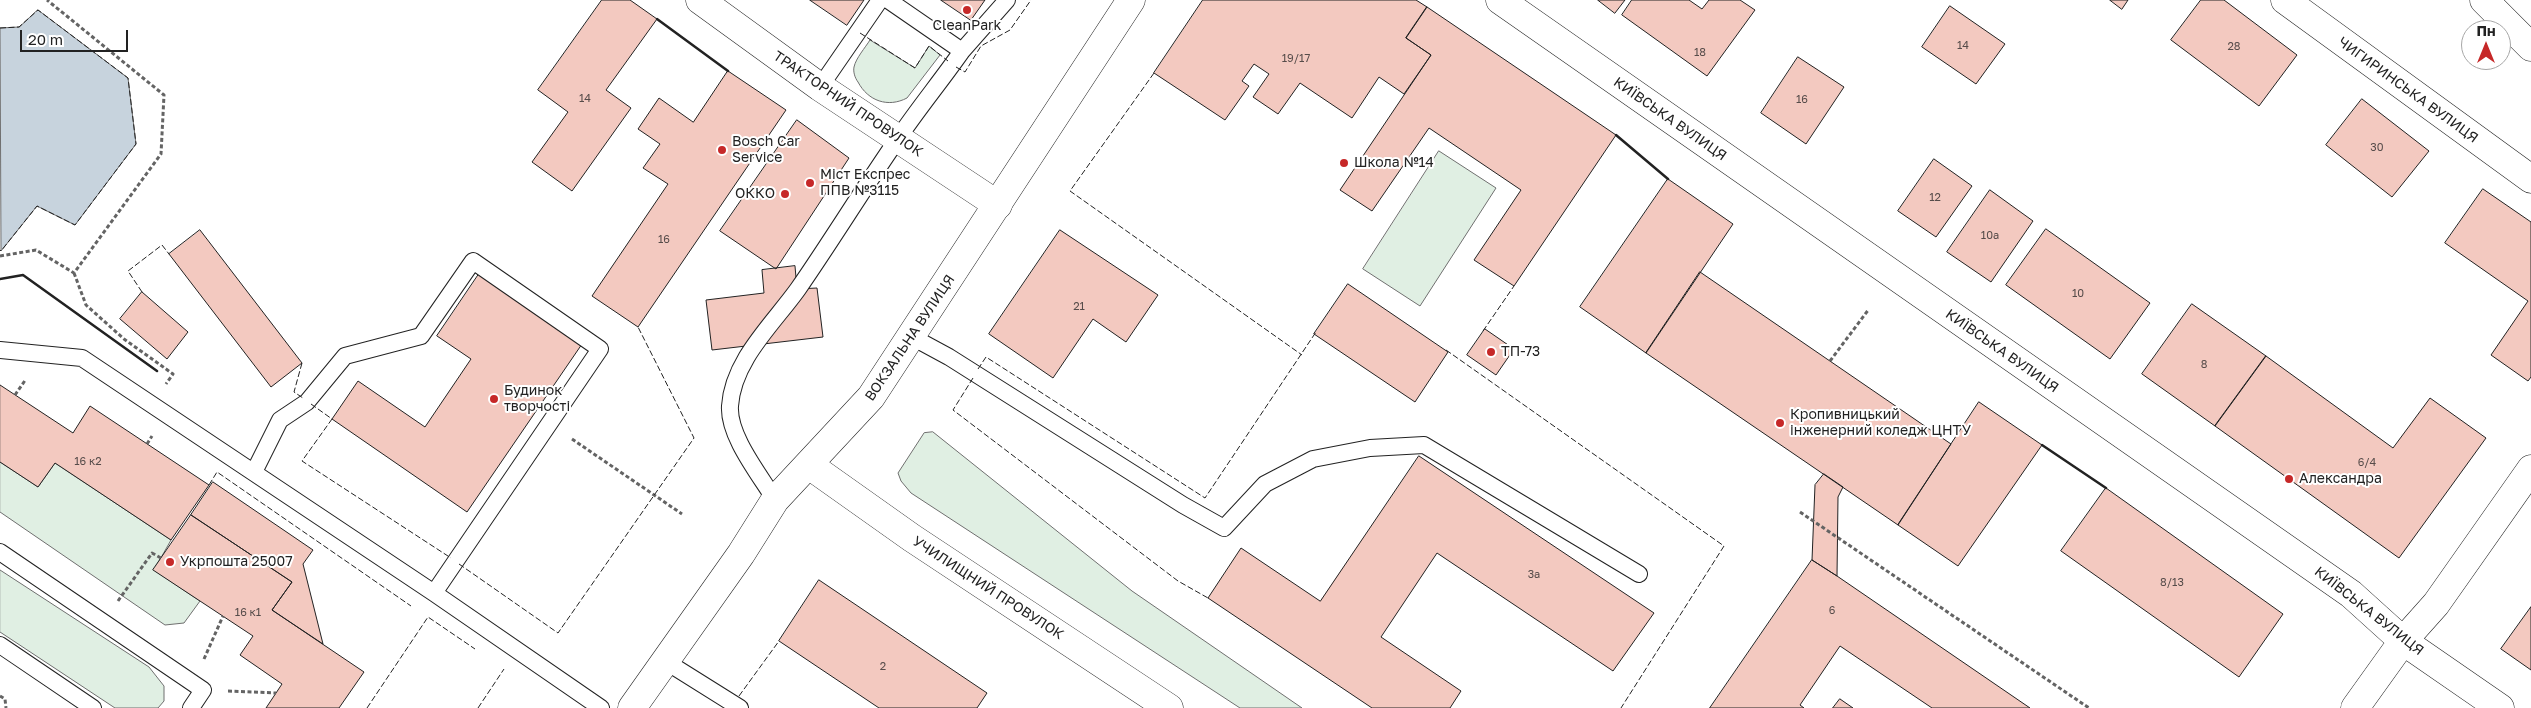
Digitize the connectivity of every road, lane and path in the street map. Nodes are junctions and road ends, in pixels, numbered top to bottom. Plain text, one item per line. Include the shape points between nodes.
1 (47, 0) edge
2 (700, 0) edge
3 (880, 0) edge
4 (888, 0) edge
5 (1007, 0) edge
6 (1131, 0) edge
7 (1500, 0) edge
8 (2285, 0) edge
9 (2484, 0) edge
10 (2531, 47) edge
11 (962, 51) junction
12 (820, 87) junction
13 (897, 139) junction
14 (2531, 179) edge
15 (998, 205) junction
16 (0, 256) edge
17 (74, 273) junction
18 (1869, 309) dead end
19 (912, 337) junction
20 (0, 350) edge
21 (1830, 361) dead end
22 (160, 365) dead end
23 (550, 424) junction
24 (809, 464) junction
25 (2531, 469) edge
26 (254, 472) junction
27 (775, 500) junction
28 (1800, 512) dead end
29 (682, 514) dead end
30 (0, 552) edge
31 (161, 558) dead end
32 (1639, 574) dead end
33 (434, 593) junction
34 (223, 616) dead end
35 (104, 623) junction
36 (2402, 641) junction
37 (0, 645) edge
38 (665, 661) junction
39 (203, 690) junction
40 (276, 693) dead end
41 (0, 696) edge
42 (6, 708) edge
43 (93, 708) edge
44 (191, 708) edge
45 (601, 708) edge
46 (632, 708) edge
47 (740, 708) edge
48 (1170, 708) edge
49 (2089, 708) edge
50 (2355, 708) edge
51 (2500, 708) edge

1 - 17 path via 164,95 161,154
2 - 12 street, ТРАКТОРНИЙ ПРОВУЛОК
3 - 12 lane
4 - 11 lane
5 - 11 lane
6 - 15 street, ВОКЗАЛЬНА ВУЛИЦЯ
7 - 36 street, КИЇВСЬКА ВУЛИЦЯ via 2350,594
8 - 14 street, ЧИГИРИНСЬКА ВУЛИЦЯ
9 - 10 street
11 - 13 lane
12 - 13 street, ТРАКТОРНИЙ ПРОВУЛОК
13 - 15 street, ТРАКТОРНИЙ ПРОВУЛОК
13 - 27 lane via 736,378 730,408 731,423
15 - 19 street, ВОКЗАЛЬНА ВУЛИЦЯ
16 - 17 path via 36,250
17 - 22 path via 86,305
18 - 21 path
19 - 24 street, ВОКЗАЛЬНА ВУЛИЦЯ via 871,397
19 - 32 lane via 1224,528 1265,484 1312,458 1370,448 1424,445
20 - 26 lane via 82,358
23 - 26 lane via 600,349 473,261 421,336 345,356 307,402 280,420
23 - 29 path
23 - 33 lane
24 - 27 street, ВОКЗАЛЬНА ВУЛИЦЯ
24 - 48 street, УЧИЛИЩНИЙ ПРОВУЛОК via 912,538
25 - 36 street via 2436,604
26 - 33 lane
27 - 38 street, ВОКЗАЛЬНА ВУЛИЦЯ
28 - 49 path
30 - 35 lane
31 - 35 path via 152,553
33 - 45 lane
34 - 39 path via 204,656
35 - 39 lane
36 - 50 street
36 - 51 street, КИЇВСЬКА ВУЛИЦЯ
37 - 43 lane
38 - 46 street, ВОКЗАЛЬНА ВУЛИЦЯ
38 - 47 lane
39 - 40 path
39 - 44 lane
41 - 42 path via 5,699

